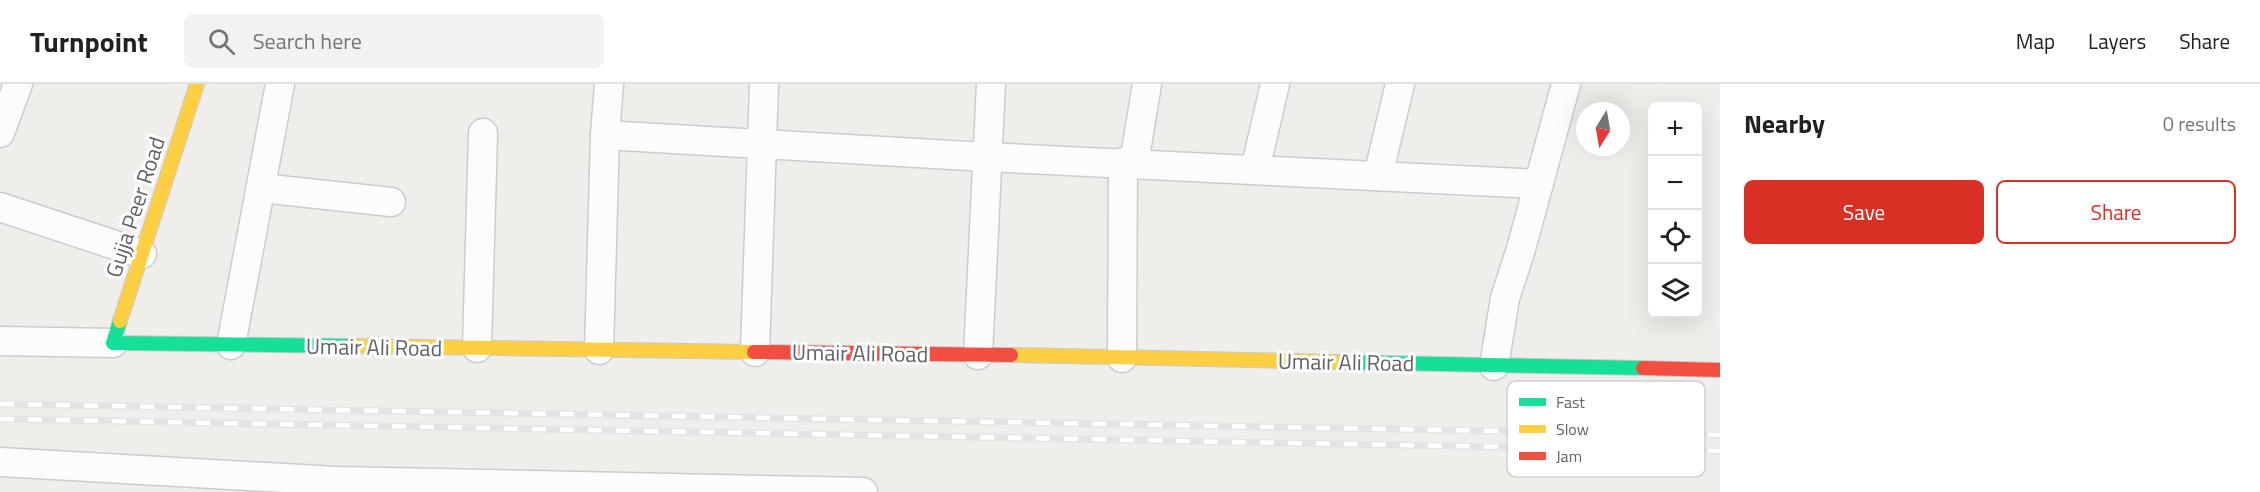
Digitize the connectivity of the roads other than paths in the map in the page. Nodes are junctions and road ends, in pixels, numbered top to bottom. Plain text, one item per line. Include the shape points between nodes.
1 (18, 84) edge
2 (196, 84) edge
3 (280, 84) edge
4 (609, 84) edge
5 (764, 84) edge
6 (991, 84) edge
7 (1147, 84) edge
8 (1275, 84) edge
9 (1400, 84) edge
10 (1566, 84) edge
11 (0, 132) edge
12 (483, 133) dead end
13 (605, 135) junction
14 (762, 144) junction
15 (986, 157) junction
16 (1129, 163) junction
17 (1255, 170) junction
18 (1378, 176) junction
19 (1539, 184) junction
20 (261, 188) junction
21 (391, 201) dead end
22 (0, 207) edge
23 (142, 254) junction
24 (0, 341) edge
25 (113, 343) junction
26 (231, 345) junction
27 (477, 348) junction
28 (599, 350) junction
29 (755, 352) junction
30 (978, 355) junction
31 (1122, 358) junction
32 (1494, 366) junction
33 (1720, 370) edge
34 (0, 462) edge
35 (337, 486) edge
36 (674, 490) edge
37 (790, 491) edge
38 (863, 492) edge

1 - 11 street
2 - 23 street, Gujja Peer Road
3 - 20 street
4 - 13 street
5 - 14 street
6 - 15 street
7 - 16 street
8 - 17 street
9 - 18 street
10 - 19 street
12 - 27 street
13 - 14 street
13 - 28 street
14 - 15 street
14 - 29 street
15 - 16 street
15 - 30 street
16 - 17 street
16 - 31 street
17 - 18 street
18 - 19 street
19 - 32 street via 1505,298
20 - 21 street
20 - 26 street
22 - 23 street
23 - 25 street, Gujja Peer Road
24 - 25 street, Umair Ali Road
25 - 26 street, Umair Ali Road
26 - 27 street, Umair Ali Road
27 - 28 street, Umair Ali Road
28 - 29 street, Umair Ali Road
29 - 30 street, Umair Ali Road
30 - 31 street, Umair Ali Road
31 - 32 street, Umair Ali Road
32 - 33 street, Umair Ali Road
34 - 35 street
35 - 36 street
36 - 37 street
37 - 38 street

